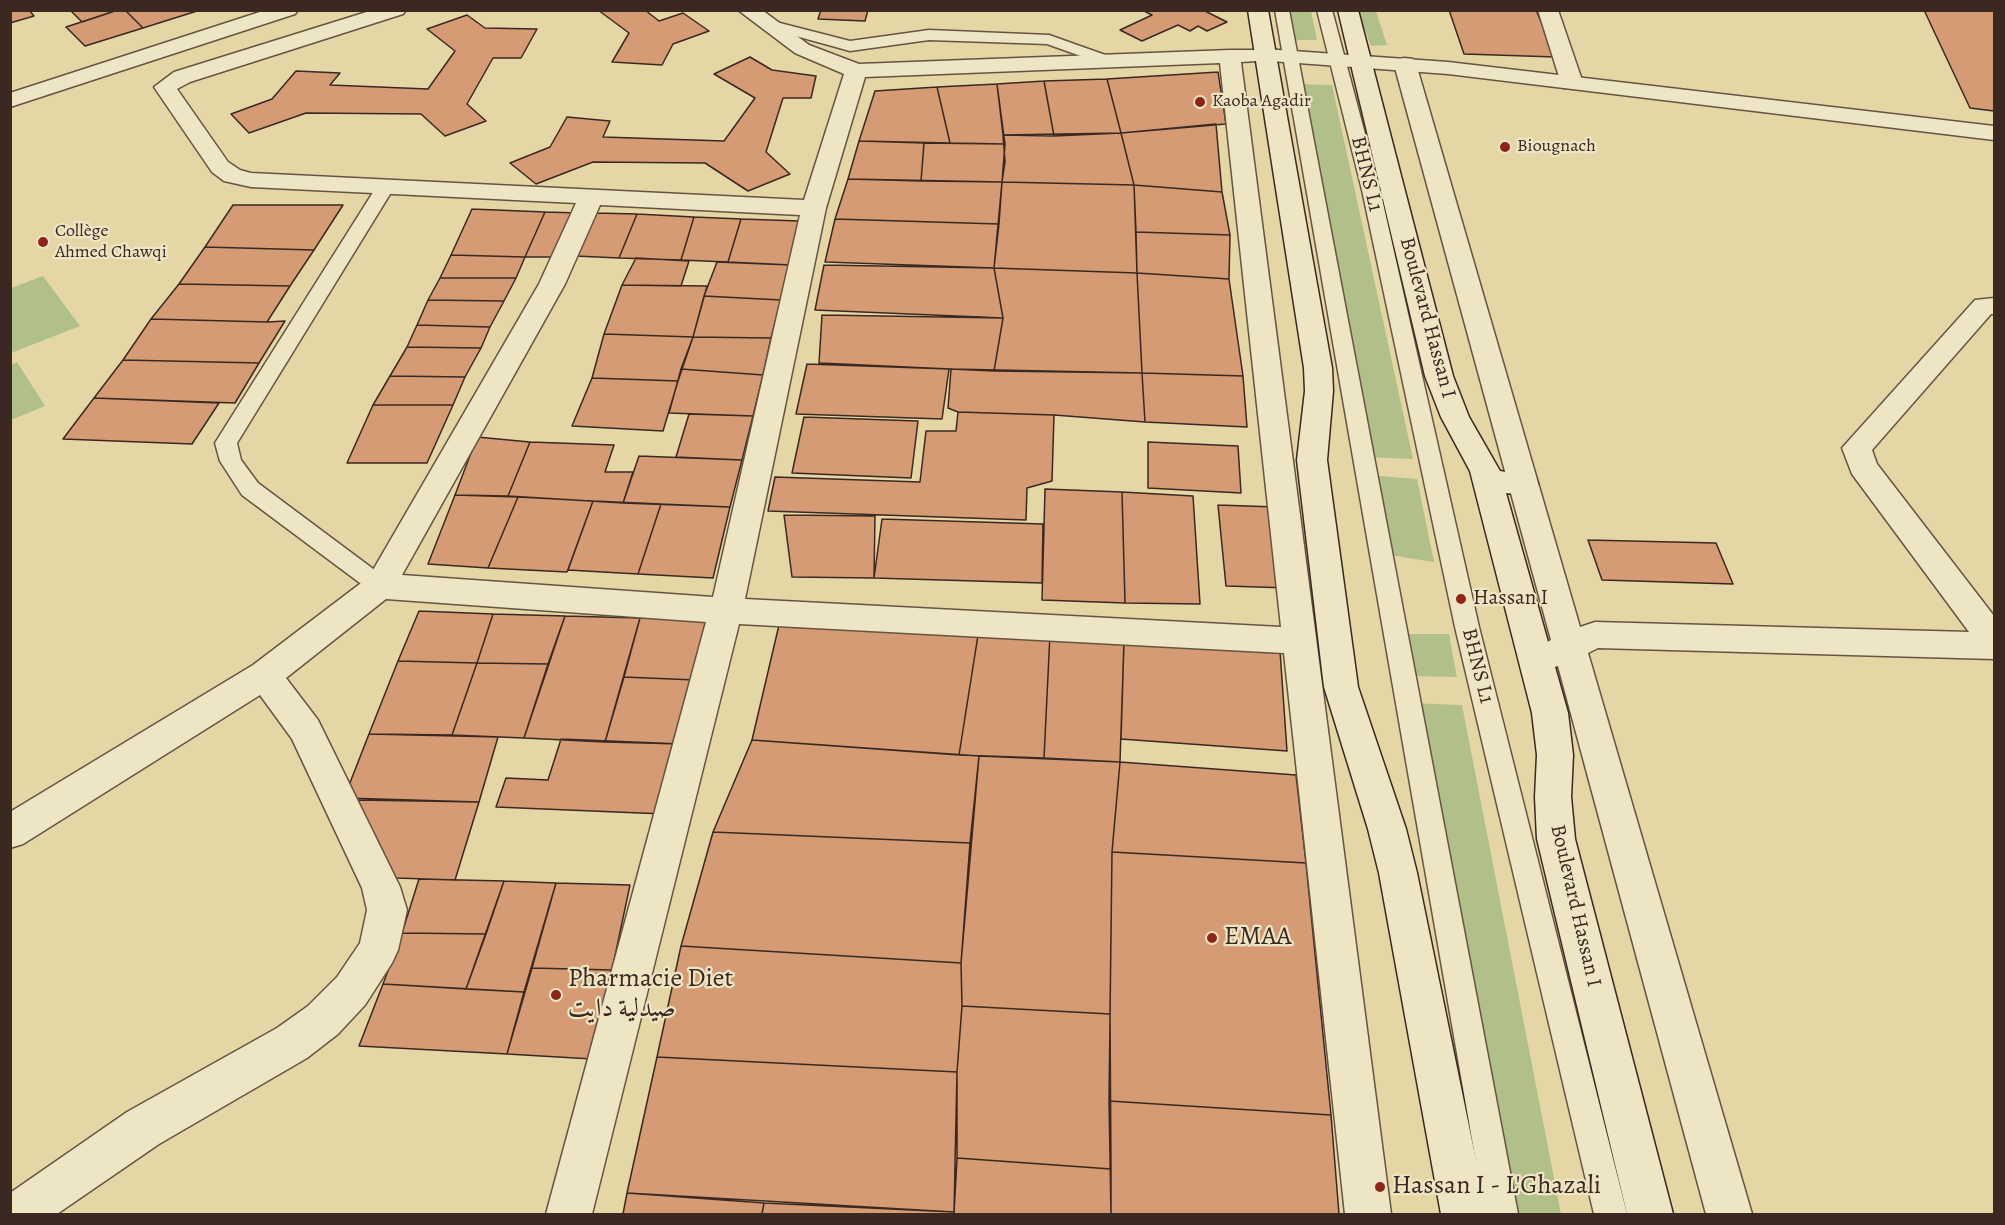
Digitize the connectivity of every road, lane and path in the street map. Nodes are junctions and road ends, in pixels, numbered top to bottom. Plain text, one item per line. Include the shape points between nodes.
1 (288, 10) edge
2 (396, 10) edge
3 (748, 10) edge
4 (1258, 10) edge
5 (1282, 10) edge
6 (1324, 10) edge
7 (1348, 10) edge
8 (1548, 10) edge
9 (772, 26) junction
10 (1230, 56) junction
11 (1278, 56) junction
12 (1106, 60) junction
13 (1348, 60) junction
14 (1405, 64) junction
15 (856, 71) junction
16 (1572, 83) junction
17 (10, 100) edge
18 (1995, 133) edge
19 (386, 186) junction
20 (592, 196) junction
21 (814, 208) junction
22 (1995, 306) edge
23 (1487, 481) junction
24 (1523, 484) junction
25 (380, 586) junction
26 (726, 610) junction
27 (1995, 640) edge
28 (1298, 641) junction
29 (1569, 645) junction
30 (1995, 646) edge
31 (1536, 663) junction
32 (265, 675) junction
33 (10, 832) edge
34 (19, 1215) edge
35 (569, 1215) edge
36 (1368, 1215) edge
37 (1464, 1215) edge
38 (1502, 1215) edge
39 (1611, 1215) edge
40 (1650, 1215) edge
41 (1729, 1215) edge

1 - 17 street
2 - 19 street via 182,77 165,87 220,167 232,176
3 - 9 street
4 - 11 street
5 - 11 lane
6 - 13 lane, BHNS L1
7 - 13 street, Boulevard Hassan I
8 - 16 street
9 - 12 lane via 850,46 929,35 1049,40
9 - 15 street via 802,49
10 - 11 street
10 - 12 street
10 - 28 street
11 - 13 street
11 - 37 street via 1318,368 1312,460 1341,687 1398,873
11 - 38 lane
12 - 15 street
13 - 14 street
13 - 23 street, Boulevard Hassan I via 1439,376
13 - 39 lane, BHNS L1 via 1371,190 1467,627
14 - 16 street
14 - 24 street
15 - 21 street
16 - 18 street
19 - 20 street
19 - 25 lane via 226,443 231,461 250,489
20 - 21 street
20 - 25 street via 552,284
21 - 26 street
22 - 27 street via 1984,306 1857,448 1863,467
23 - 24 street
23 - 31 street, Boulevard Hassan I
24 - 29 street
25 - 26 street
25 - 32 street
26 - 28 street
26 - 35 street
28 - 36 street
29 - 30 street via 1595,635
29 - 31 street
29 - 41 street
31 - 40 street, Boulevard Hassan I via 1553,734 1556,839
32 - 33 street
32 - 34 street via 305,730 381,887 387,910 378,950 351,991 323,1020 143,1128

